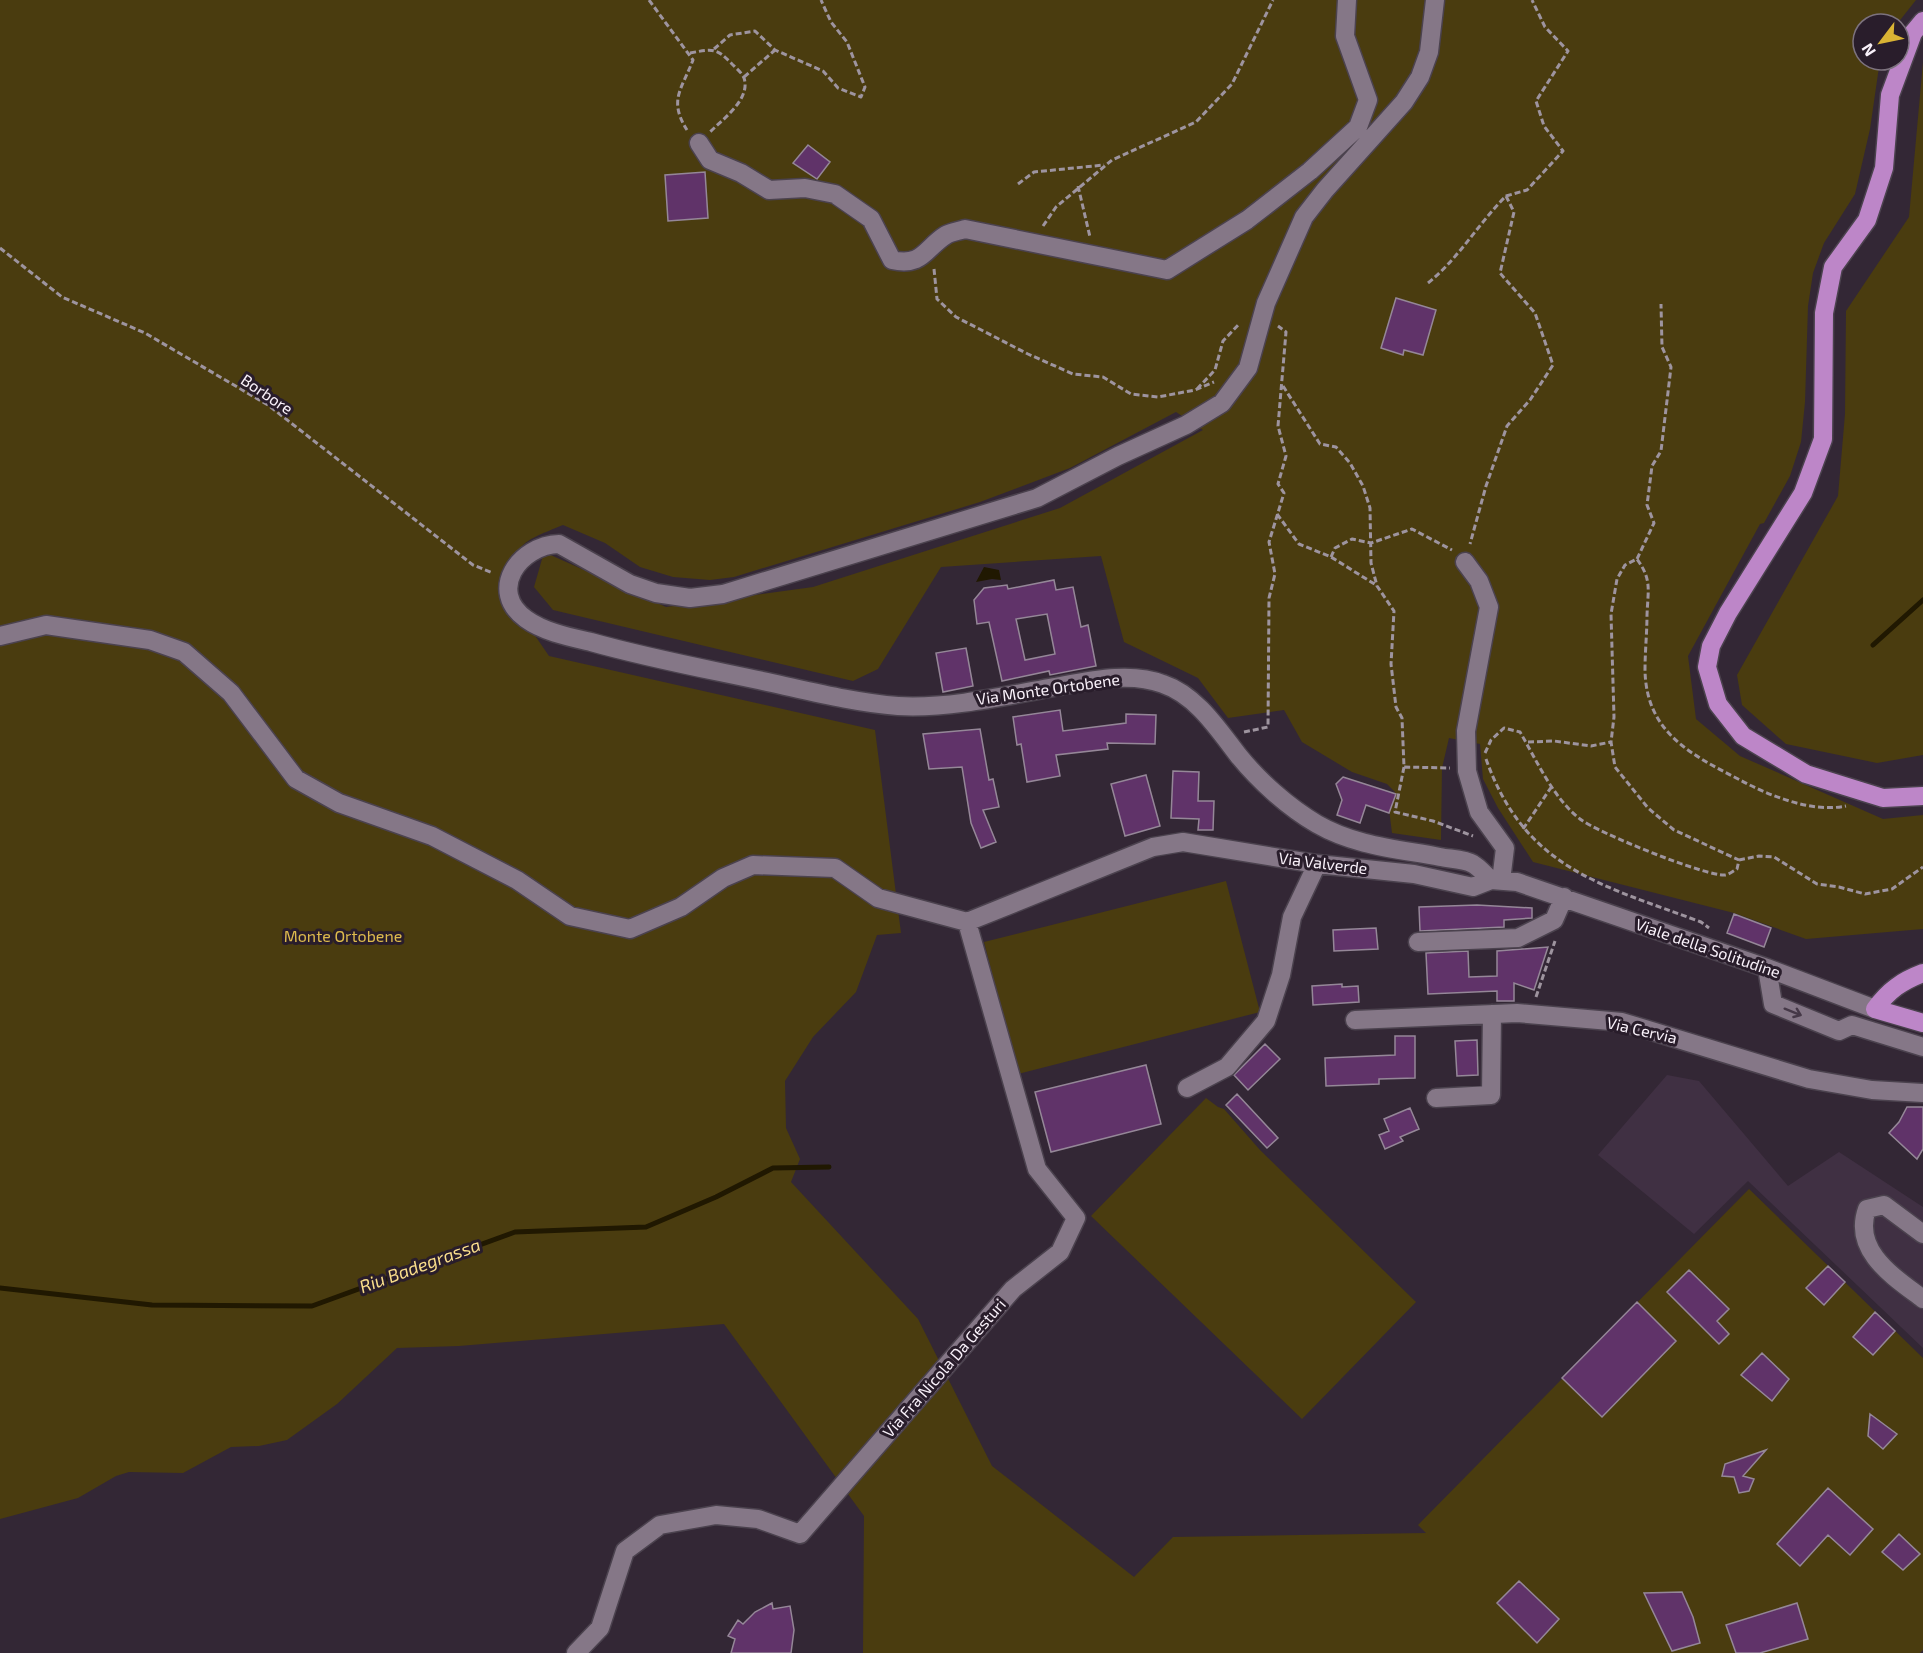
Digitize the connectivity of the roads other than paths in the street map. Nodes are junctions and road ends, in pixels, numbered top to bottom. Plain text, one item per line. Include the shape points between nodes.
1 (1347, 0) edge
2 (1435, 0) edge
3 (1923, 21) edge
4 (699, 143) road end
5 (1466, 562) road end
6 (0, 636) edge
7 (1923, 796) edge
8 (1317, 864) junction
9 (1496, 880) junction
10 (1564, 897) junction
11 (967, 922) junction
12 (1418, 942) dead end
13 (1767, 968) junction
14 (1923, 973) edge
15 (1875, 1009) junction
16 (1492, 1014) junction
17 (1355, 1020) dead end
18 (1923, 1023) edge
19 (1923, 1047) edge
20 (1187, 1088) dead end
21 (1923, 1093) edge
22 (1436, 1098) dead end
23 (1923, 1234) edge
24 (1923, 1299) edge
25 (576, 1653) edge

1 - 4 street via 1345,36 1368,100 1358,127 1247,220 1167,270 965,229 947,235 926,255 905,263 892,260 871,219 835,194 805,188 769,190 710,160
2 - 9 street, Via Monte Ortobene via 1430,52 1420,77 1404,102 1304,216 1266,303 1248,368 1222,403 1186,425 1037,498 751,587 690,598 670,597 630,584 559,544 546,544 534,548 514,567 509,590 526,619 557,633 638,655 897,706 927,706 1084,682 1144,679 1165,684 1225,735 1270,789 1317,824 1355,841 1472,863
3 - 7 main road via 1912,33 1890,95 1884,168 1867,220 1833,267 1824,313 1823,439 1803,493 1728,613 1707,667 1718,704 1743,736 1806,774 1883,798
5 - 9 street via 1489,607 1466,731 1467,771 1479,812 1505,848
6 - 11 street via 46,626 150,640 184,652 231,693 296,779 339,803 432,836 518,880 570,916 630,929 681,907 723,878 753,865 835,868 878,898
8 - 9 street, Via Valverde via 1414,874 1473,887
8 - 11 street, Via Valverde via 1183,842 1153,847
8 - 20 street via 1292,917 1281,975 1266,1021 1227,1068
9 - 10 street, Viale della Solitudine via 1517,882
10 - 12 street via 1554,920 1518,938
10 - 13 street, Viale della Solitudine
11 - 25 street, Via Fra Nicola Da Gesturi via 1036,1168 1076,1218 1060,1252 1013,1289 800,1534 758,1519 716,1515 660,1525 625,1551 600,1628
13 - 15 street, Viale della Solitudine
13 -> 19 street via 1773,1004 1839,1030 1852,1025
14 - 15 main road via 1903,980
15 - 18 main road, Viale della Solitudine
16 - 17 street, Via Cervia
16 - 21 street, Via Cervia via 1622,1022 1809,1079 1872,1090
16 - 22 street via 1491,1095
23 - 24 street via 1884,1205 1867,1209 1862,1224 1867,1245 1880,1263

